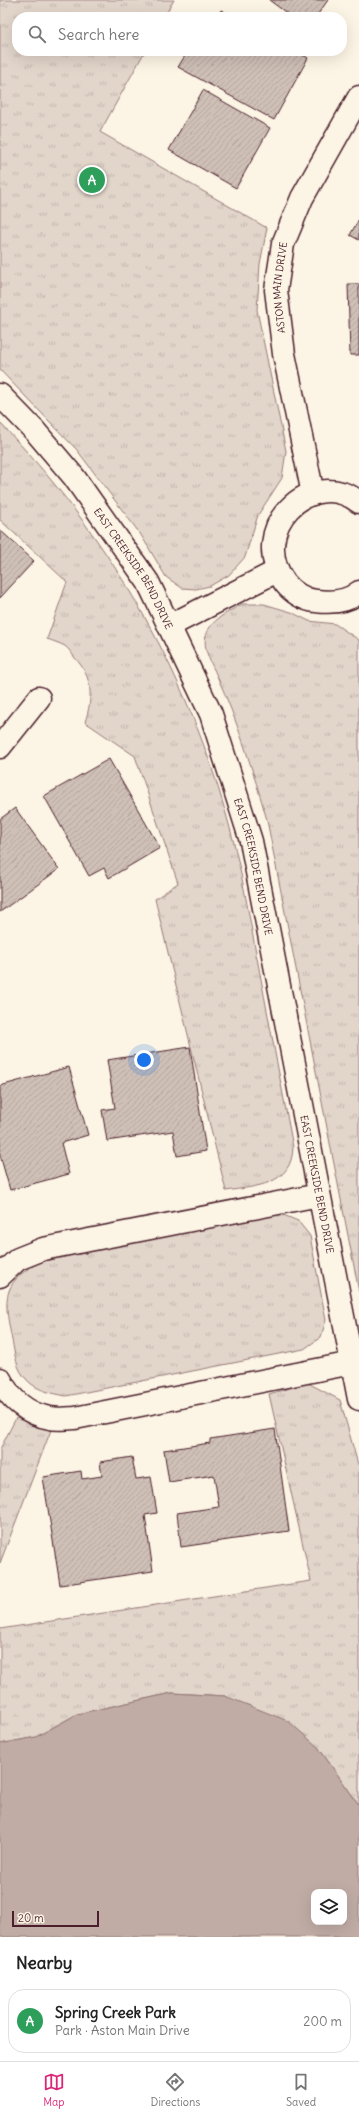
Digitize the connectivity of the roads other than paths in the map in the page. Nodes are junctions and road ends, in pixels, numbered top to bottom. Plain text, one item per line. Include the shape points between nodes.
1 (359, 97) edge
2 (0, 395) edge
3 (313, 494) junction
4 (359, 502) edge
5 (277, 571) junction
6 (357, 598) edge
7 (169, 626) junction
8 (39, 698) dead end
9 (0, 747) edge
10 (319, 1195) junction
11 (0, 1276) edge
12 (352, 1363) junction
13 (0, 1379) edge
14 (359, 1399) edge

1 - 3 street, ASTON MAIN DRIVE via 302,198 284,244 276,290 284,354
2 - 7 street, EAST CREEKSIDE BEND DRIVE via 74,477 148,582
3 - 4 street via 333,492 352,497
3 - 5 street via 292,505 277,524 272,548
5 - 6 street via 290,589 310,600 332,603
5 - 7 street
7 - 10 street, EAST CREEKSIDE BEND DRIVE via 211,714 251,841
8 - 9 street
10 - 11 street via 43,1249 18,1259
10 - 12 street, EAST CREEKSIDE BEND DRIVE
12 - 13 street via 75,1418 50,1418 26,1410 8,1394
12 - 14 street, EAST CREEKSIDE BEND DRIVE

